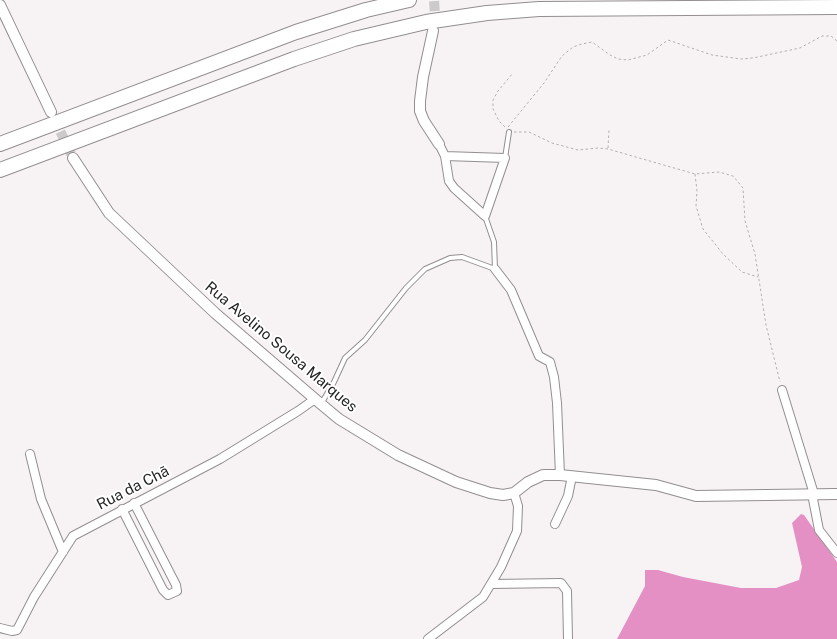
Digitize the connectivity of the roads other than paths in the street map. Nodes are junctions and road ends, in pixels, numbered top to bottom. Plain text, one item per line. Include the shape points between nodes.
1 (409, 0) edge
2 (0, 6) edge
3 (837, 7) edge
4 (433, 30) tunnel mouth
5 (51, 112) tunnel mouth
6 (508, 130) road end
7 (0, 144) edge
8 (439, 144) joint
9 (445, 156) junction
10 (73, 158) tunnel mouth
11 (505, 158) junction
12 (0, 170) edge
13 (485, 216) junction
14 (495, 269) junction
15 (782, 390) road end
16 (318, 402) junction
17 (30, 454) dead end
18 (560, 475) junction
19 (572, 476) junction
20 (514, 493) junction
21 (813, 494) junction
22 (837, 494) edge
23 (134, 503) junction
24 (122, 509) junction
25 (555, 524) dead end
26 (63, 552) junction
27 (837, 553) edge
28 (491, 584) junction
29 (0, 628) edge
30 (428, 639) edge
31 (568, 639) edge

1 - 7 highway via 296,32
2 - 5 street
3 - 12 highway via 547,9 426,22 354,39 294,59
4 - 8 street via 420,111
6 - 11 lane
8 - 9 street
9 - 11 street
9 - 13 street via 449,181
10 - 16 street, Rua Avelino Sousa Marques via 109,213 215,314
11 - 13 street
13 - 14 lane via 494,242
14 - 16 lane via 462,257 450,258 425,269 365,340 345,358 334,382
14 - 18 street via 510,290 539,356 550,362 558,404
15 - 21 street
16 - 20 street, Rua Avelino Sousa Marques via 339,419 398,455 456,482 490,493
16 - 23 street, Rua da Chã via 220,459
17 - 26 street via 41,499
18 - 19 street
18 - 20 street via 543,475
19 - 21 street via 656,485 702,497
19 - 25 street via 568,496
20 - 28 street via 518,506 517,531
21 - 22 street
21 - 27 street via 819,530
23 - 24 street, Rua da Chã
23 - 24 street via 176,585 176,591 168,595
24 - 26 street, Rua da Chã via 74,536
26 - 29 street, Rua da Chã via 16,630
28 - 30 street via 483,597
28 - 31 street via 561,583 567,591

